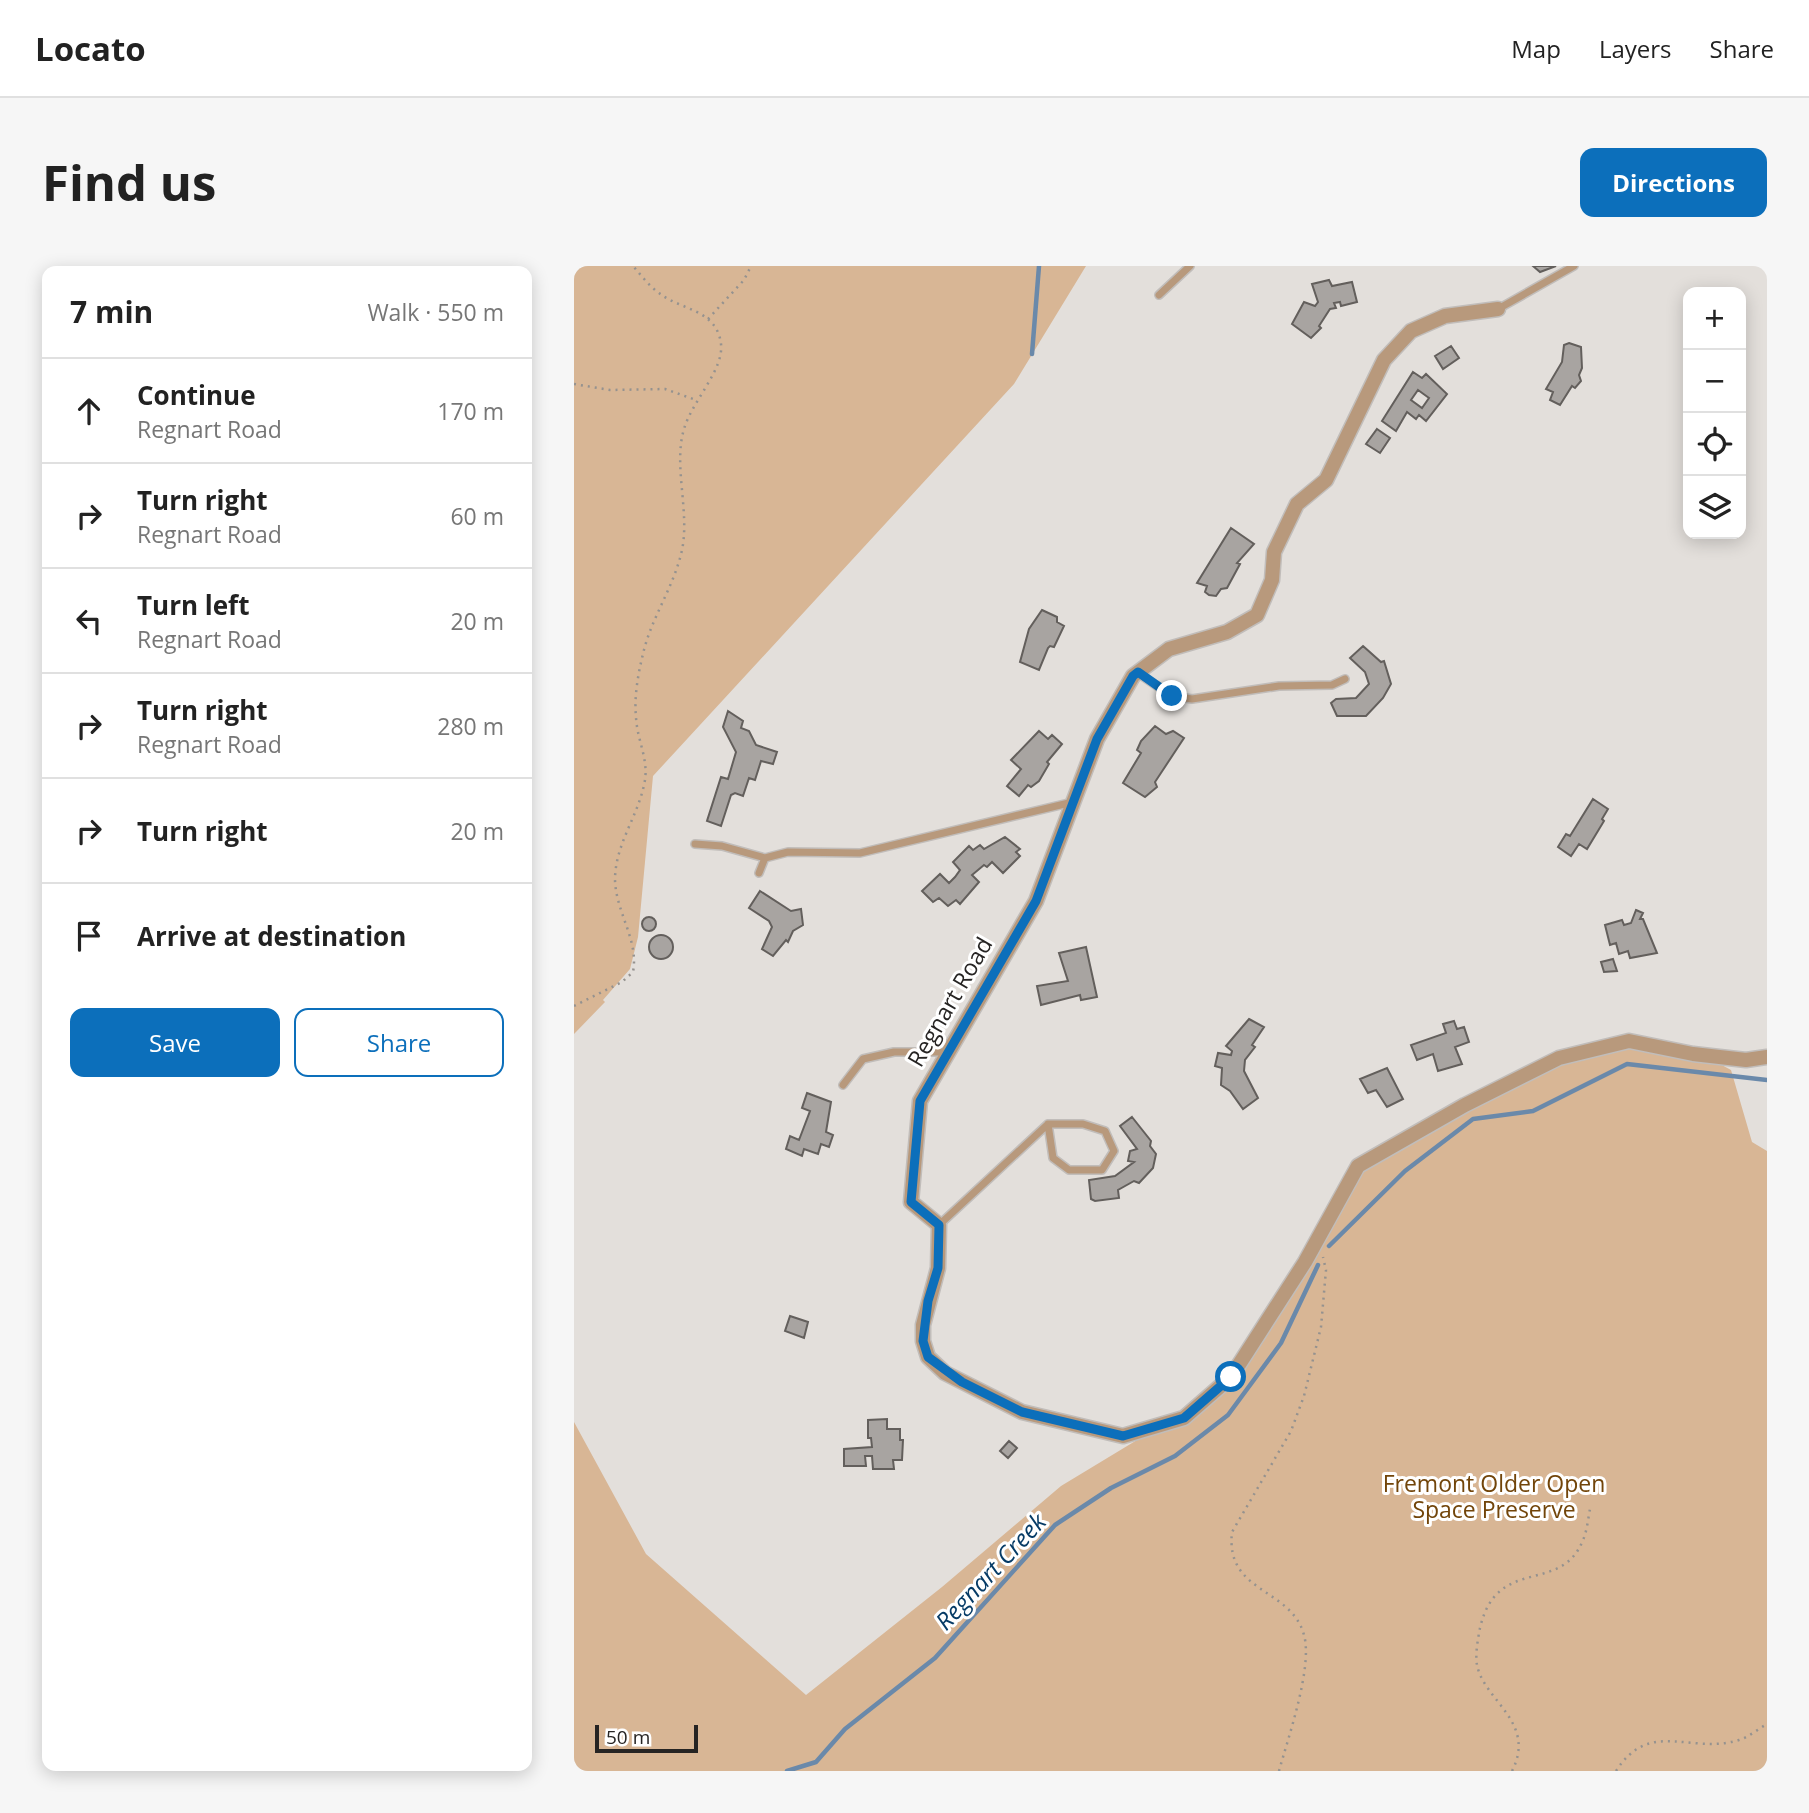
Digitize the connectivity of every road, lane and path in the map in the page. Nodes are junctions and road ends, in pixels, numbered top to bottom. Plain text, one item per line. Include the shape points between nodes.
1 (634, 266) edge
2 (751, 266) edge
3 (1190, 266) edge
4 (1574, 266) edge
5 (1159, 295) dead end
6 (1498, 309) joint
7 (708, 319) junction
8 (574, 384) edge
9 (695, 400) junction
10 (1138, 672) junction
11 (1345, 679) dead end
12 (1073, 802) junction
13 (695, 844) dead end
14 (765, 858) junction
15 (760, 873) dead end
16 (574, 1006) edge
17 (946, 1052) junction
18 (1767, 1057) edge
19 (843, 1085) dead end
20 (1048, 1124) junction
21 (939, 1225) junction
22 (1325, 1249) dead end
23 (1590, 1509) dead end
24 (1767, 1724) edge
25 (1279, 1771) edge
26 (1512, 1771) edge
27 (1616, 1771) edge

1 - 7 path via 660,295
2 - 7 path
3 - 5 lane
4 - 6 lane
6 - 10 street, Regnart Road via 1445,316 1411,331 1384,360 1326,480 1297,504 1274,552 1272,580 1258,615 1227,632 1169,649
7 - 9 path via 719,334 721,355
8 - 9 path via 619,391 665,389
9 - 16 path via 682,440 682,549 651,626 639,675 635,719 646,763 645,784 615,870 617,897 633,946 633,972
10 - 11 lane via 1172,696 1192,699 1279,686 1332,685
10 - 12 street, Regnart Road via 1097,739
12 - 14 lane via 860,853 788,852
12 - 17 street, Regnart Road via 1036,901
13 - 14 lane
14 - 15 lane
17 - 19 lane via 894,1052 863,1059
17 - 21 street, Regnart Road via 920,1101 911,1202
18 - 21 street via 1693,1055 1629,1041 1559,1058 1358,1166 1305,1262 1231,1377 1184,1418 1123,1436 1022,1412 945,1373 928,1357 923,1325 938,1268
20 - 20 lane via 1083,1124 1105,1131 1114,1151 1102,1170 1069,1170 1053,1157
20 - 21 lane
22 - 25 path via 1321,1327 1304,1396 1290,1431 1232,1532 1230,1548 1234,1565 1292,1615 1304,1634 1304,1676
23 - 26 path via 1583,1542 1566,1563 1501,1588 1487,1603 1479,1630 1477,1665 1484,1682 1505,1707 1517,1737 1518,1759
24 - 27 path via 1740,1740 1636,1746

